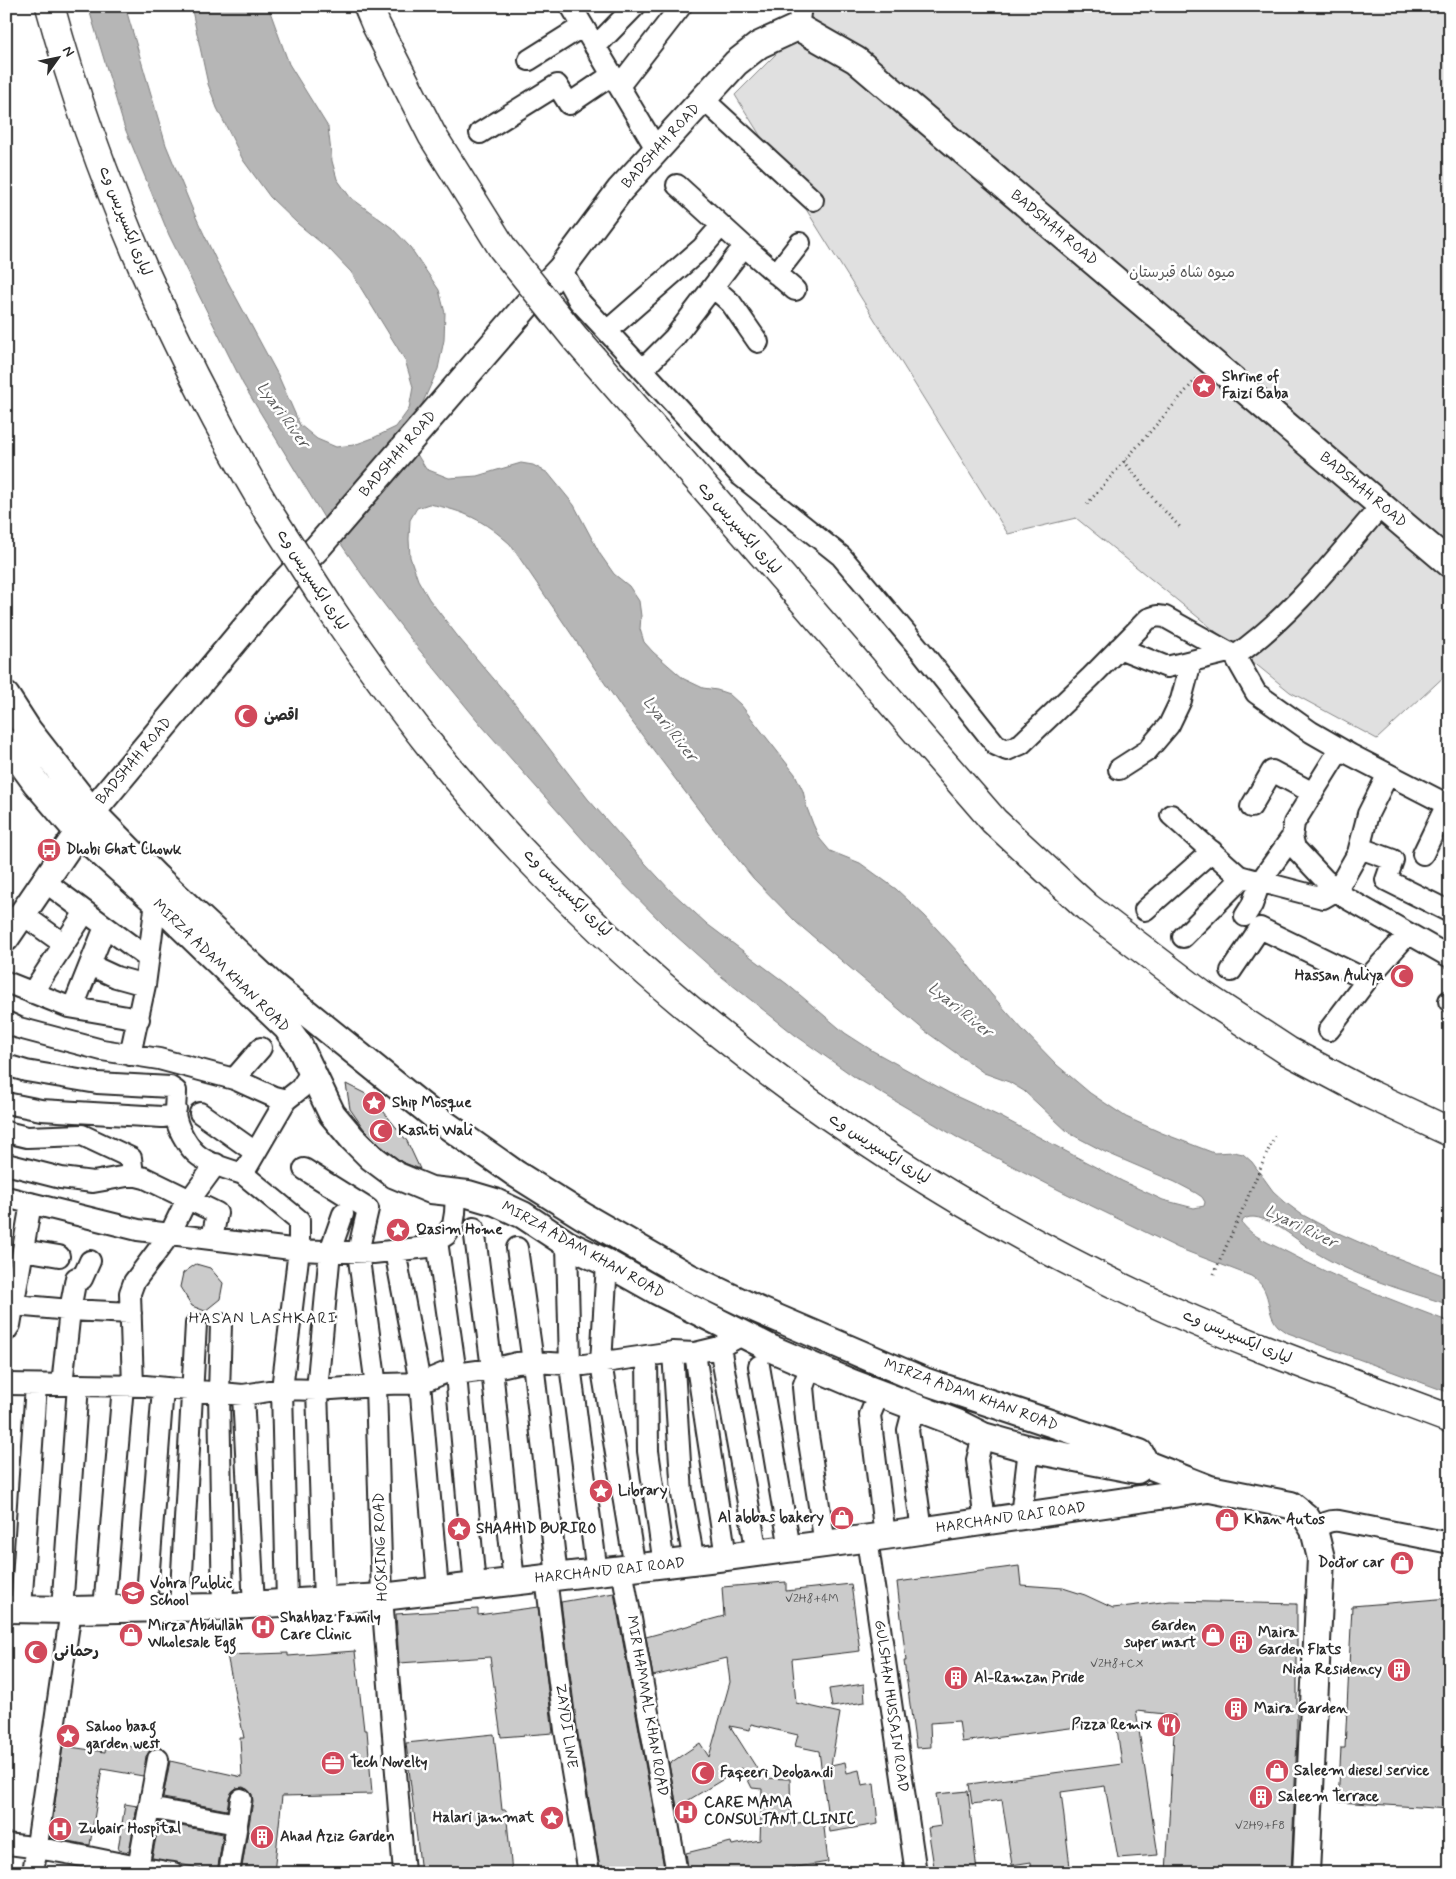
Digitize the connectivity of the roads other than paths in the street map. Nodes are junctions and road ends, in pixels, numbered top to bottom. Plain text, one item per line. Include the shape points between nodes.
1 (50, 6) edge
2 (368, 6) edge
3 (571, 6) edge
4 (635, 6) edge
5 (681, 6) edge
6 (799, 17) edge
7 (583, 26) junction
8 (595, 47) junction
9 (529, 60) dead end
10 (616, 80) junction
11 (703, 100) junction
12 (480, 133) dead end
13 (657, 150) junction
14 (677, 185) dead end
15 (812, 200) dead end
16 (721, 226) junction
17 (800, 243) dead end
18 (744, 246) junction
19 (561, 269) junction
20 (776, 274) junction
21 (713, 287) junction
22 (795, 290) dead end
23 (607, 331) junction
24 (758, 342) dead end
25 (643, 369) junction
26 (1381, 506) junction
27 (1450, 564) edge
28 (1119, 648) junction
29 (1231, 654) junction
30 (1191, 662) junction
31 (6, 696) edge
32 (6, 743) edge
33 (1340, 749) junction
34 (1119, 769) dead end
35 (1388, 774) junction
36 (1313, 793) junction
37 (1448, 805) edge
38 (1251, 806) dead end
39 (1171, 815) dead end
40 (85, 822) junction
41 (1292, 838) junction
42 (1360, 848) junction
43 (1212, 852) junction
44 (1424, 854) dead end
45 (1251, 879) junction
46 (44, 881) junction
47 (1338, 890) junction
48 (156, 902) junction
49 (1146, 910) dead end
50 (85, 912) junction
51 (1450, 912) edge
52 (22, 914) junction
53 (1246, 916) dead end
54 (105, 927) junction
55 (1408, 934) junction
56 (1184, 937) dead end
57 (6, 938) edge
58 (64, 944) junction
59 (1450, 957) edge
60 (148, 958) junction
61 (90, 965) junction
62 (1231, 971) dead end
63 (1367, 980) junction
64 (6, 982) edge
65 (145, 985) junction
66 (32, 993) junction
67 (73, 1007) junction
68 (139, 1019) junction
69 (6, 1022) edge
70 (1328, 1030) dead end
71 (261, 1048) dead end
72 (130, 1055) junction
73 (178, 1064) junction
74 (6, 1065) edge
75 (311, 1073) junction
76 (234, 1079) junction
77 (170, 1087) junction
78 (286, 1100) junction
79 (6, 1103) edge
80 (176, 1109) junction
81 (82, 1112) junction
82 (200, 1113) dead end
83 (1450, 1132) edge
84 (12, 1133) edge
85 (82, 1135) junction
86 (255, 1152) junction
87 (216, 1164) junction
88 (9, 1167) edge
89 (304, 1169) dead end
90 (243, 1174) junction
91 (133, 1175) junction
92 (456, 1193) junction
93 (6, 1197) edge
94 (190, 1199) junction
95 (31, 1203) junction
96 (343, 1214) dead end
97 (474, 1228) dead end
98 (170, 1234) junction
99 (212, 1239) junction
100 (437, 1241) junction
101 (567, 1244) junction
102 (517, 1248) dead end
103 (23, 1250) junction
104 (300, 1250) junction
105 (330, 1251) junction
106 (395, 1251) junction
107 (358, 1252) junction
108 (59, 1256) dead end
109 (90, 1261) dead end
110 (607, 1263) junction
111 (14, 1305) junction
112 (70, 1310) junction
113 (131, 1313) junction
114 (196, 1324) dead end
115 (221, 1324) dead end
116 (6, 1331) edge
117 (744, 1334) junction
118 (720, 1347) junction
119 (673, 1352) junction
120 (695, 1353) junction
121 (647, 1356) junction
122 (533, 1362) junction
123 (601, 1363) junction
124 (570, 1365) junction
125 (811, 1365) junction
126 (759, 1366) dead end
127 (492, 1369) junction
128 (456, 1374) junction
129 (420, 1383) junction
130 (6, 1384) edge
131 (36, 1385) junction
132 (70, 1385) junction
133 (128, 1386) junction
134 (376, 1386) junction
135 (163, 1388) junction
136 (282, 1389) junction
137 (193, 1390) junction
138 (317, 1390) junction
139 (220, 1393) junction
140 (879, 1393) junction
141 (243, 1395) junction
142 (914, 1407) junction
143 (1450, 1419) edge
144 (984, 1436) junction
145 (1029, 1449) junction
146 (1146, 1464) junction
147 (1210, 1489) junction
148 (1021, 1516) junction
149 (985, 1522) junction
150 (1314, 1530) junction
151 (922, 1531) junction
152 (876, 1538) junction
153 (1450, 1543) edge
154 (824, 1544) junction
155 (790, 1549) junction
156 (757, 1553) junction
157 (726, 1557) junction
158 (694, 1562) junction
159 (664, 1565) junction
160 (618, 1570) junction
161 (552, 1578) junction
162 (514, 1582) junction
163 (475, 1586) junction
164 (438, 1590) junction
165 (382, 1597) junction
166 (324, 1600) junction
167 (287, 1602) junction
168 (254, 1605) junction
169 (223, 1606) junction
170 (146, 1608) junction
171 (180, 1608) junction
172 (13, 1609) edge
173 (104, 1609) junction
174 (66, 1610) junction
175 (158, 1759) dead end
176 (242, 1799) dead end
177 (150, 1808) junction
178 (237, 1824) junction
179 (6, 1844) edge
180 (37, 1847) junction
181 (138, 1868) junction
182 (33, 1873) edge
183 (173, 1873) edge
184 (229, 1873) edge
185 (404, 1873) edge
186 (589, 1873) edge
187 (677, 1873) edge
188 (916, 1873) edge
189 (1306, 1873) edge

1 - 143 highway, لیاری ایکسپریس وے, bridge via 90,131 134,248 239,464 370,666 476,799 549,878 676,998 736,1047 820,1110 914,1173 1028,1239 1136,1294 1295,1362
2 - 83 highway, لیاری ایکسپریس وے, bridge via 432,135 503,249 575,338 994,821 1087,907 1201,994 1288,1051
3 - 7 street
4 - 8 street
5 - 10 street
6 - 11 main road, BADSHAH ROAD via 736,63
6 - 26 main road, BADSHAH ROAD via 856,60
7 - 8 street
7 - 9 street
8 - 10 street
10 - 12 street via 569,104 557,85
10 - 13 street
11 - 13 main road, BADSHAH ROAD
11 - 15 street
13 - 19 main road, BADSHAH ROAD via 620,190
14 - 16 street
16 - 18 street
16 - 23 street via 702,248
17 - 20 street
18 - 20 street
18 - 21 street
19 - 23 street via 579,301
19 - 40 main road, BADSHAH ROAD via 278,589
20 - 22 street
21 - 24 street via 731,303
21 - 25 street via 674,338
23 - 25 street
25 - 28 street via 741,476 841,556 996,745 1007,750 1022,744
26 - 27 main road, BADSHAH ROAD
26 - 29 street via 1312,585 1259,639
28 - 29 street via 1140,625 1157,616 1176,622
28 - 30 street via 1167,667
29 - 30 street
29 - 33 street via 1256,693
30 - 34 street via 1181,700 1169,725 1147,751
31 - 40 main road, MIRZA ADAM KHAN ROAD
32 - 40 main road, MIRZA ADAM KHAN ROAD via 36,783
33 - 35 street
33 - 36 street
35 - 37 street
35 - 42 street via 1368,814
36 - 38 street via 1272,771
36 - 41 street via 1294,823
37 - 44 street
39 - 43 street
40 - 46 main road, BADSHAH ROAD
40 - 48 main road, MIRZA ADAM KHAN ROAD
40 - 146 main road, MIRZA ADAM KHAN ROAD via 156,877 278,990 438,1119 583,1216 689,1277 765,1313 924,1381 1140,1453
41 - 45 street
41 - 47 street via 1295,848
42 - 47 street
42 - 51 street via 1393,860 1386,880
43 - 45 street via 1240,876
43 - 49 street
45 - 47 street via 1323,898
45 - 53 street via 1252,905
45 - 56 street
46 - 50 street
46 - 52 main road, BADSHAH ROAD
47 - 55 street via 1346,898
48 - 60 street
48 - 75 main road, MIRZA ADAM KHAN ROAD via 287,1028 299,1045
50 - 54 street
50 - 58 street
52 - 57 main road, BADSHAH ROAD
52 - 58 street
54 - 60 street
54 - 61 street
55 - 59 street
55 - 63 street
58 - 66 street
60 - 65 street
61 - 65 street
61 - 67 street
62 - 63 street via 1260,928
63 - 70 street
64 - 66 street
65 - 68 street
66 - 67 street
67 - 68 street
68 - 72 street
69 - 72 street
71 - 76 street
72 - 73 street
73 - 76 street
73 - 77 street
74 - 77 street via 97,1083
75 - 78 street via 300,1089
75 - 92 main road, MIRZA ADAM KHAN ROAD via 332,1114 371,1157 395,1175 431,1190
76 - 78 street
77 - 80 street via 176,1092
78 - 86 street
79 - 81 street via 41,1110
80 - 81 street via 170,1116 162,1117
80 - 87 street via 178,1125 190,1146 199,1156
81 - 85 street
82 - 86 street
84 - 85 street via 27,1137
84 - 88 street
85 - 91 street via 131,1158
86 - 90 street
87 - 90 street
87 - 94 street
88 - 91 street via 93,1182
89 - 107 street via 368,1209
90 - 104 street via 300,1220
91 - 94 street
92 - 100 street via 453,1225
92 - 101 main road, MIRZA ADAM KHAN ROAD via 495,1202 524,1215
93 - 95 street
94 - 98 street
94 - 99 street via 217,1213
95 - 98 street via 138,1230
95 - 103 street
96 - 105 street
97 - 127 street
98 - 99 street
98 - 113 street via 134,1282 130,1293
99 - 104 street
100 - 106 street via 428,1247
100 - 128 street
101 - 110 main road, MIRZA ADAM KHAN ROAD
101 - 124 street
102 - 122 street, ZAYDI LINE
103 - 108 street
103 - 111 street
104 - 105 street
104 - 136 street
105 - 107 street
105 - 138 street
106 - 107 street
106 - 129 street
107 - 134 street, HOSKING ROAD
109 - 112 street via 82,1279 76,1278
110 - 117 main road, MIRZA ADAM KHAN ROAD
110 - 123 street
111 - 112 street
111 - 116 street
112 - 113 street
112 - 132 street
113 - 133 street
114 - 137 street
115 - 139 street
117 - 118 street
117 - 125 main road, MIRZA ADAM KHAN ROAD
118 - 120 street
118 - 156 street
119 - 120 street
119 - 121 street
119 - 158 street via 682,1494
120 - 157 street
121 - 123 street
121 - 159 street via 648,1452
122 - 124 street
122 - 127 street
122 - 161 street, ZAYDI LINE
123 - 124 street
123 - 160 street
124 - 160 street
125 - 140 main road, MIRZA ADAM KHAN ROAD
125 - 154 street via 803,1387
126 - 155 street
127 - 128 street
127 - 162 street
128 - 129 street via 447,1372
128 - 163 street
129 - 134 street
129 - 164 street
130 - 131 street
131 - 132 street
131 - 172 street
132 - 133 street
132 - 174 street
133 - 135 street
133 - 173 street
134 - 138 street
134 - 165 street, HOSKING ROAD
135 - 137 street
135 - 170 street
136 - 138 street
136 - 141 street
136 - 167 street
137 - 139 street
137 - 171 street
138 - 166 street
139 - 141 street
139 - 169 street
140 - 142 main road, MIRZA ADAM KHAN ROAD
140 - 152 street, GULSHAN HUSSAIN ROAD via 870,1415
141 - 168 street
142 - 144 main road, MIRZA ADAM KHAN ROAD
142 - 151 street via 908,1430
144 - 145 main road, MIRZA ADAM KHAN ROAD
144 - 149 street via 977,1460
145 - 146 main road, MIRZA ADAM KHAN ROAD via 1137,1470
145 - 148 street
146 - 147 main road, MIRZA ADAM KHAN ROAD
147 - 148 main road, HARCHAND RAI ROAD
147 - 150 main road, MIRZA ADAM KHAN ROAD via 1291,1505 1306,1516
148 - 149 main road, HARCHAND RAI ROAD
149 - 151 main road, HARCHAND RAI ROAD
150 - 153 street via 1324,1522 1339,1520
150 - 189 main road via 1321,1558
151 - 152 main road, HARCHAND RAI ROAD
152 - 154 main road, HARCHAND RAI ROAD
152 - 188 street, GULSHAN HUSSAIN ROAD
154 - 155 main road, HARCHAND RAI ROAD
155 - 156 main road, HARCHAND RAI ROAD
156 - 157 main road, HARCHAND RAI ROAD
157 - 158 main road, HARCHAND RAI ROAD
158 - 159 main road, HARCHAND RAI ROAD
159 - 160 main road, HARCHAND RAI ROAD
160 - 161 main road, HARCHAND RAI ROAD
160 - 187 street, MIR HAMMAL KHAN ROAD
161 - 162 main road, HARCHAND RAI ROAD
161 - 186 street, ZAYDI LINE via 565,1730
162 - 163 main road, HARCHAND RAI ROAD
163 - 164 main road, HARCHAND RAI ROAD
164 - 165 main road, HARCHAND RAI ROAD
165 - 166 main road, HARCHAND RAI ROAD
165 - 185 street, HOSKING ROAD
166 - 167 main road, HARCHAND RAI ROAD
167 - 168 main road, HARCHAND RAI ROAD
168 - 169 main road, HARCHAND RAI ROAD
169 - 171 main road, HARCHAND RAI ROAD
170 - 171 main road, HARCHAND RAI ROAD
170 - 173 main road, HARCHAND RAI ROAD
172 - 174 main road, HARCHAND RAI ROAD
173 - 174 main road, HARCHAND RAI ROAD
174 - 180 street
175 - 177 street
176 - 178 street
177 - 178 street
177 - 181 street
178 - 184 street
179 - 180 street
180 - 181 street
180 - 182 street
181 - 183 street

